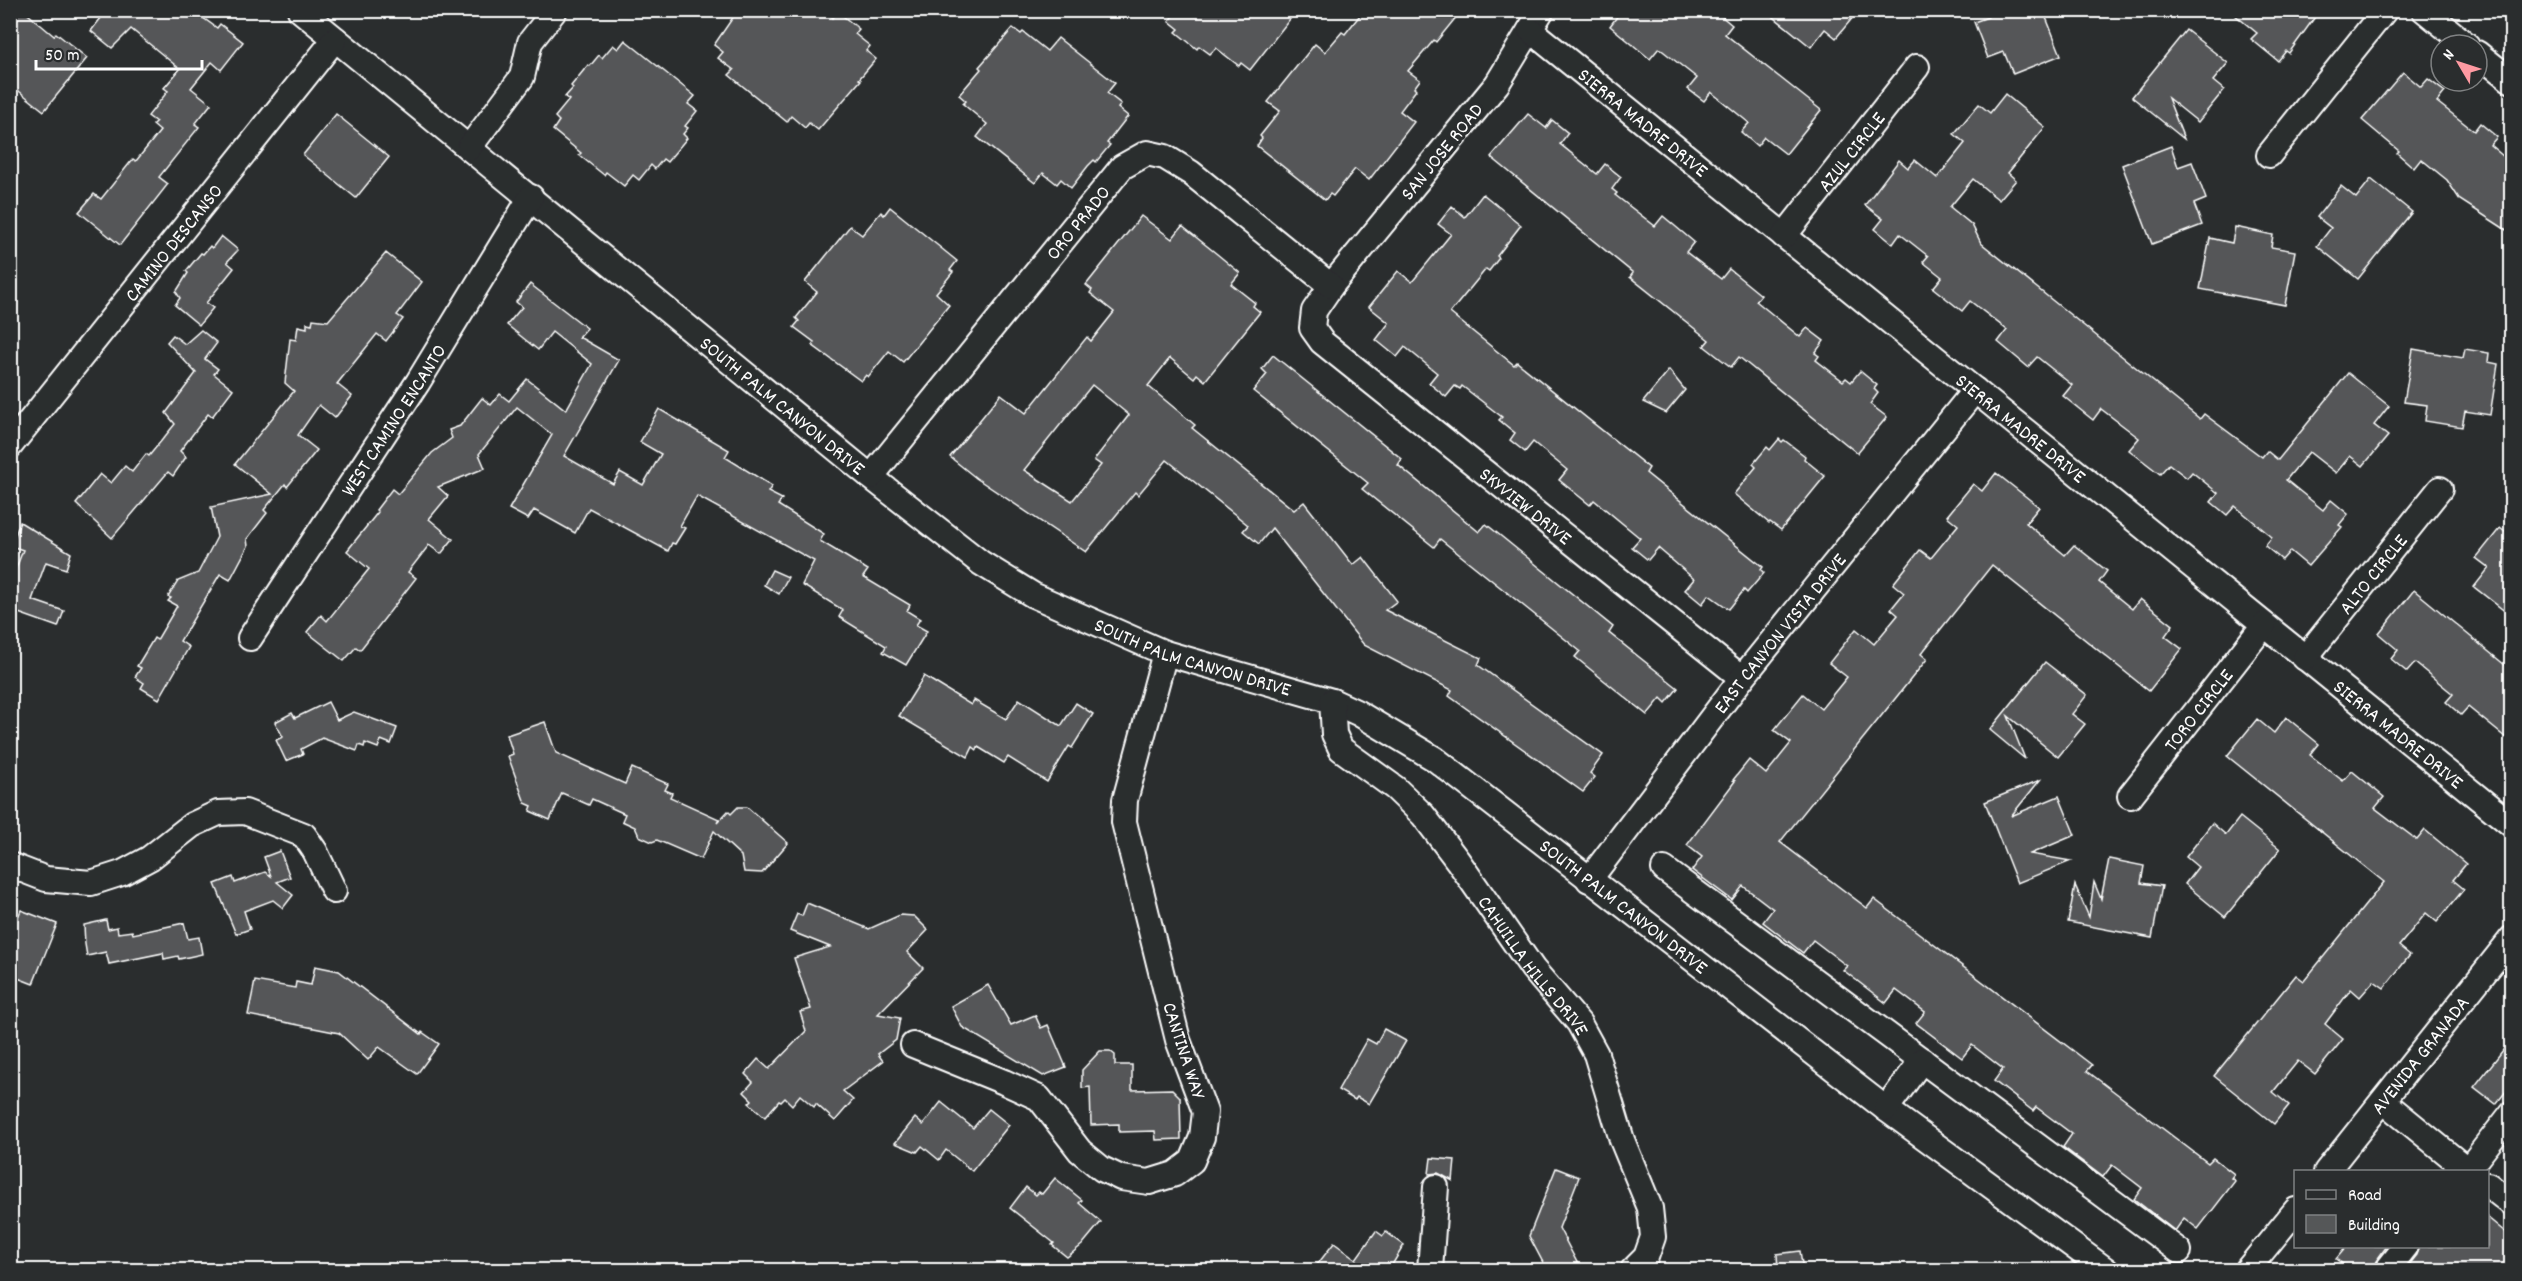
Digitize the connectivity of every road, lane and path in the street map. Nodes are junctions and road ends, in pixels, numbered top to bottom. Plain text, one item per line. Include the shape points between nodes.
1 (300, 10) edge
2 (555, 10) edge
3 (2385, 10) edge
4 (2424, 10) edge
5 (1536, 20) edge
6 (2452, 33) edge
7 (335, 39) junction
8 (2489, 63) edge
9 (1917, 67) dead end
10 (2511, 81) edge
11 (469, 148) junction
12 (2269, 155) dead end
13 (531, 197) junction
14 (1784, 236) junction
15 (1330, 286) junction
16 (1312, 328) joint
17 (1975, 390) junction
18 (10, 446) edge
19 (870, 477) junction
20 (2440, 489) dead end
21 (2264, 625) junction
22 (250, 638) dead end
23 (1165, 653) junction
24 (2305, 658) junction
25 (1742, 678) junction
26 (1332, 701) junction
27 (2130, 796) dead end
28 (2511, 825) edge
29 (10, 865) edge
30 (1664, 869) dead end
31 (1589, 880) junction
32 (334, 891) dead end
33 (2511, 938) edge
34 (913, 1045) dead end
35 (1922, 1060) junction
36 (2383, 1101) junction
37 (1886, 1109) junction
38 (2511, 1113) edge
39 (2328, 1170) edge
40 (2467, 1170) edge
41 (2469, 1170) edge
42 (1436, 1187) dead end
43 (2489, 1187) edge
44 (2511, 1204) edge
45 (2294, 1211) edge
46 (2404, 1248) edge
47 (2179, 1251) dead end
48 (1430, 1270) edge
49 (1634, 1270) edge
50 (2106, 1270) edge
51 (2247, 1270) edge
52 (2387, 1270) edge

1 - 7 street, SOUTH PALM CANYON DRIVE
2 - 11 street via 530,42 522,77
3 - 12 street
4 - 6 street
5 - 14 street, SIERRA MADRE DRIVE
5 - 15 street, SAN JOSE ROAD via 1497,84
7 - 11 street, SOUTH PALM CANYON DRIVE
7 - 18 street, CAMINO DESCANSO
8 - 10 street
9 - 14 street, AZUL CIRCLE
11 - 13 street, SOUTH PALM CANYON DRIVE
13 - 19 street, SOUTH PALM CANYON DRIVE
13 - 22 street, WEST CAMINO ENCANTO via 418,382
14 - 17 street, SIERRA MADRE DRIVE
15 - 16 street, SAN JOSE ROAD via 1314,311
15 - 19 street, ORO PRADO via 1191,172 1165,157 1147,153 1122,167
16 - 25 street, SKYVIEW DRIVE via 1322,342
17 - 21 street, SIERRA MADRE DRIVE
17 - 25 street, EAST CANYON VISTA DRIVE
19 - 23 street, SOUTH PALM CANYON DRIVE via 981,563 1033,595
20 - 24 street, ALTO CIRCLE
21 - 24 street, SIERRA MADRE DRIVE
21 - 27 street, TORO CIRCLE
23 - 26 street, SOUTH PALM CANYON DRIVE
23 - 34 street, CANTINA WAY via 1125,800 1124,822 1178,1040 1205,1112 1202,1137 1192,1161 1175,1174 1149,1182 1121,1178 1080,1151 1039,1098
24 - 28 street, SIERRA MADRE DRIVE
25 - 31 street, EAST CANYON VISTA DRIVE
26 - 31 street, SOUTH PALM CANYON DRIVE via 1435,759
26 - 49 street, CAHUILLA HILLS DRIVE via 1334,734 1341,749 1395,788 1423,815 1522,954 1579,1023 1596,1054 1622,1140 1650,1208 1653,1237 1646,1257
29 - 32 street via 46,879 91,883 150,858 192,825 218,813 245,812 304,835
30 - 35 street
31 - 37 street, SOUTH PALM CANYON DRIVE
33 - 36 street, AVENIDA GRANADA
35 - 37 street
35 - 47 street
36 - 39 street, AVENIDA GRANADA
36 - 40 street
37 - 50 street, SOUTH PALM CANYON DRIVE
38 - 41 street
42 - 48 street
43 - 44 street
45 - 51 street
46 - 52 street

